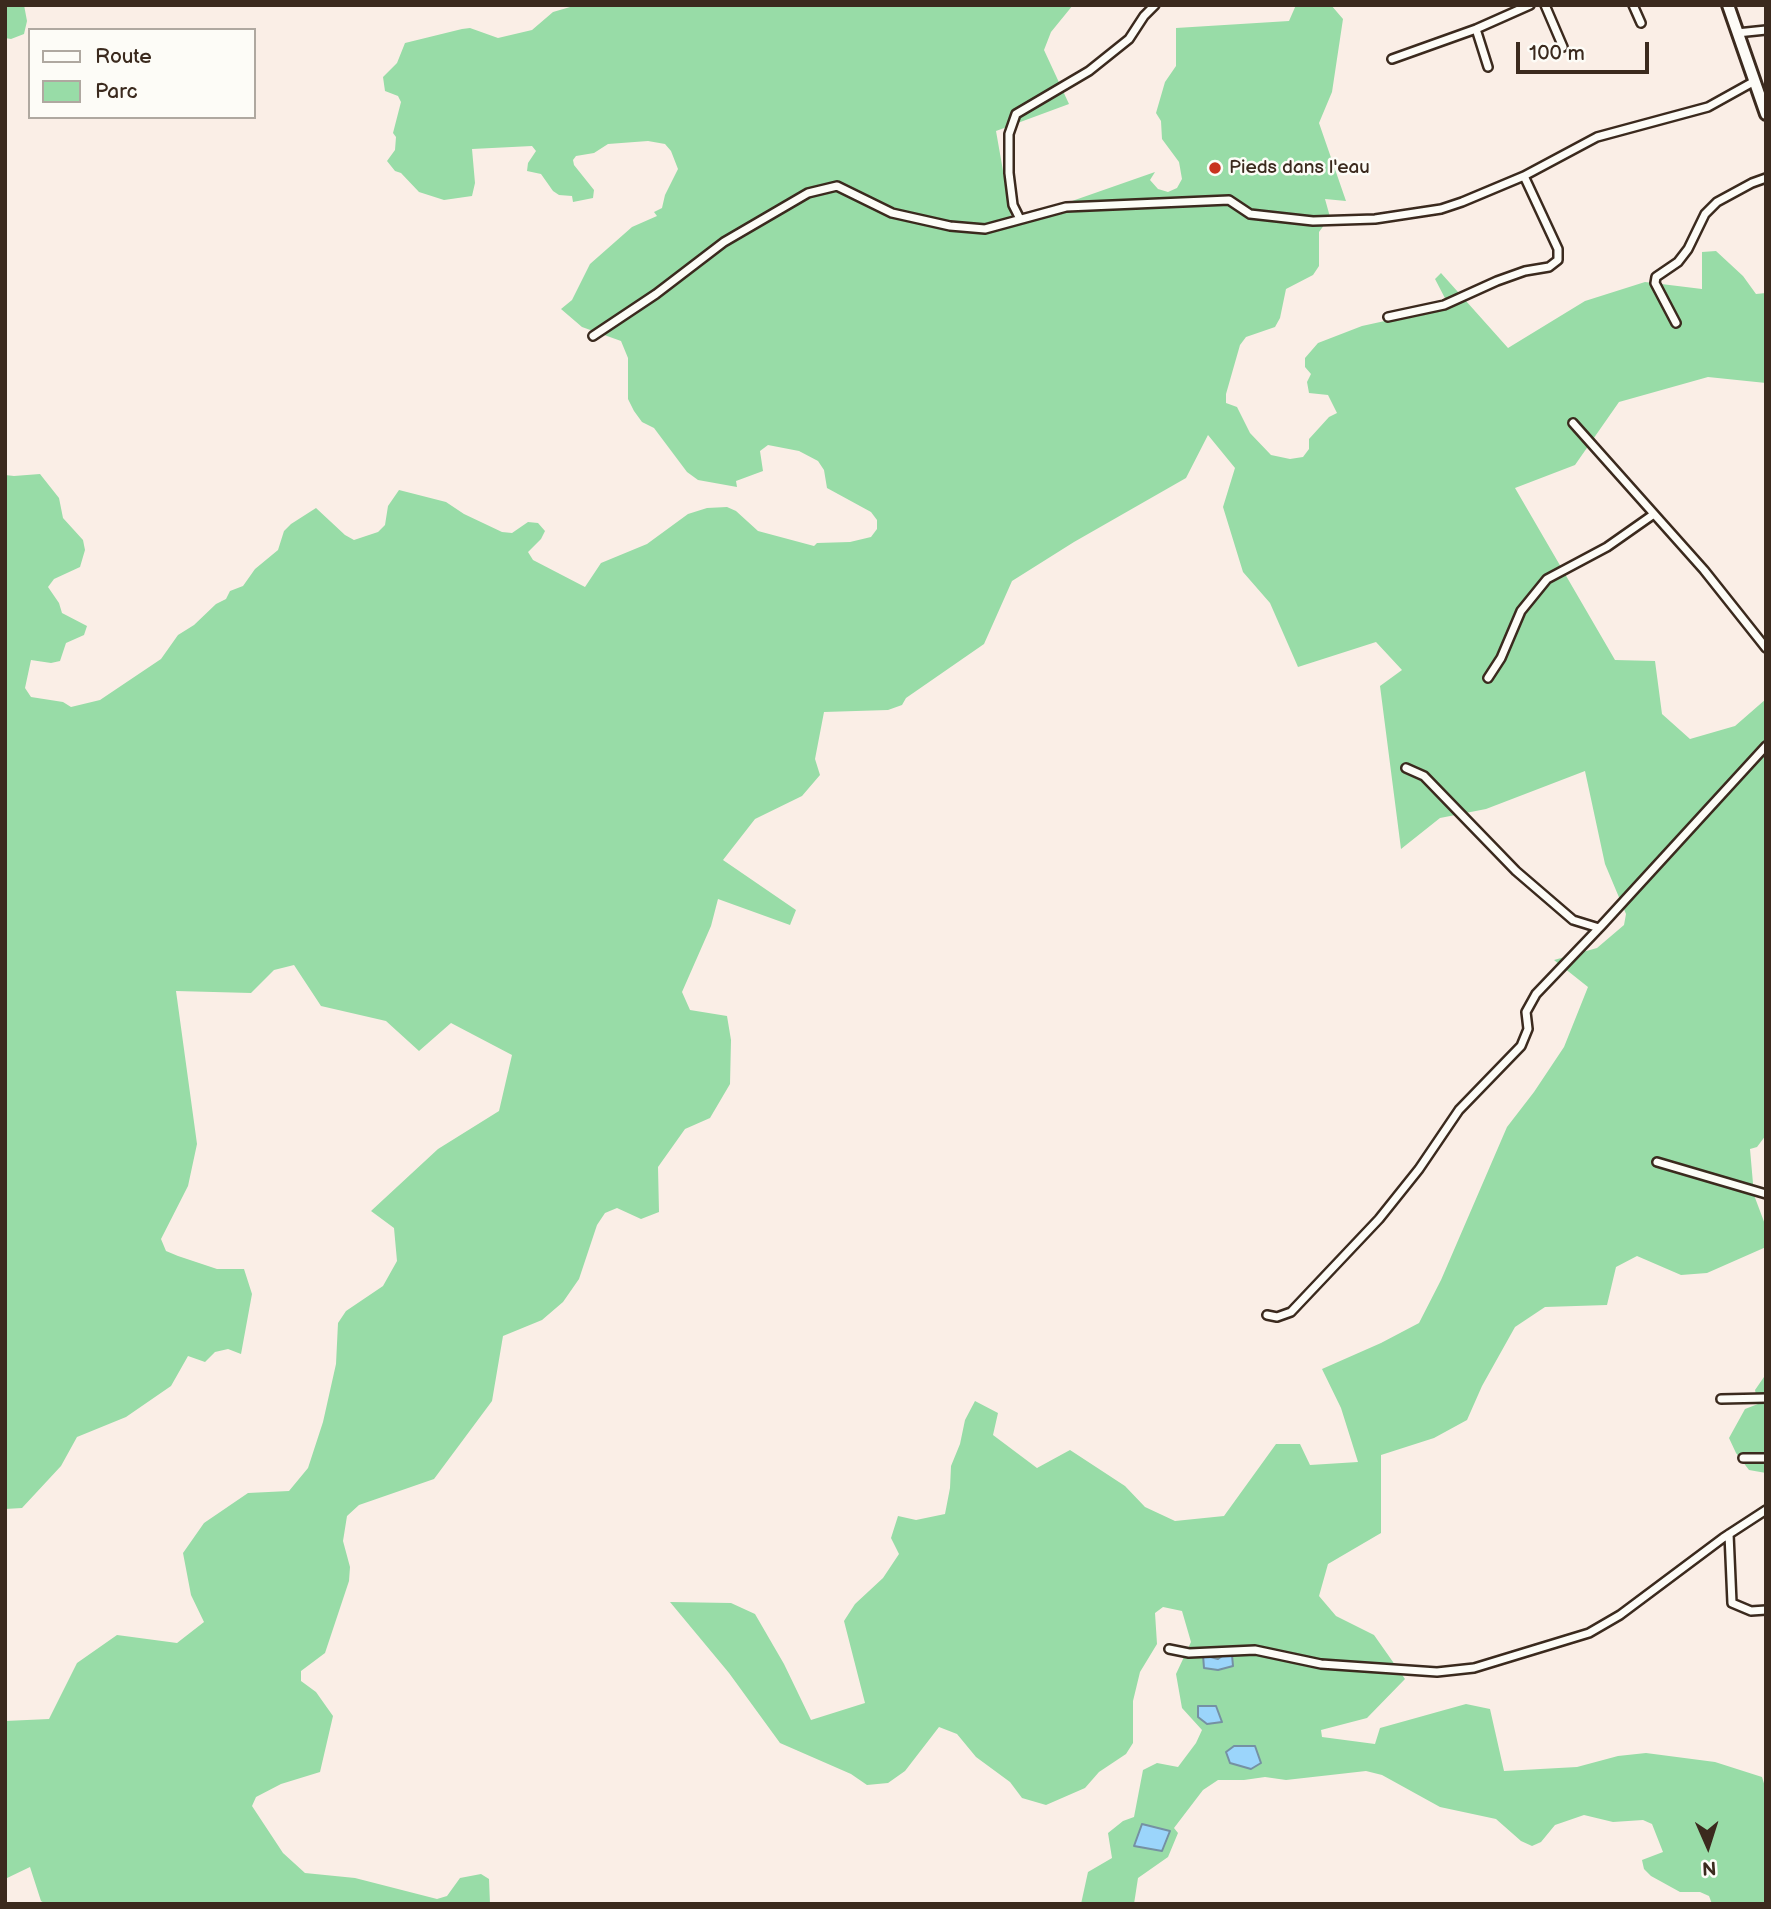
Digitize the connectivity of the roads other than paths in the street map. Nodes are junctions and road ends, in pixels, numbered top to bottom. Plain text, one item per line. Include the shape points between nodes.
1 (1155, 5) edge
2 (1530, 5) edge
3 (1545, 5) edge
4 (1633, 5) edge
5 (1728, 5) edge
6 (1641, 23) dead end
7 (1476, 29) junction
8 (1766, 30) edge
9 (1737, 33) junction
10 (1563, 47) dead end
11 (1392, 59) dead end
12 (1488, 67) dead end
13 (1753, 82) junction
14 (1763, 96) edge
15 (1766, 114) edge
16 (1524, 176) junction
17 (1766, 178) edge
18 (1020, 219) junction
19 (1388, 317) dead end
20 (1676, 323) dead end
21 (593, 335) dead end
22 (1573, 423) dead end
23 (1654, 514) junction
24 (1766, 648) edge
25 (1488, 678) dead end
26 (1766, 746) edge
27 (1406, 768) dead end
28 (1599, 928) junction
29 (1657, 1163) dead end
30 (1766, 1194) edge
31 (1268, 1315) dead end
32 (1766, 1398) edge
33 (1721, 1399) dead end
34 (1743, 1458) dead end
35 (1766, 1458) edge
36 (1766, 1510) edge
37 (1728, 1534) junction
38 (1766, 1610) edge
39 (1169, 1649) dead end

1 - 18 street via 1129,39 1089,71 1016,114 1009,134 1009,173 1013,205
2 - 7 street
3 - 10 street
4 - 6 street
5 - 9 main road
7 - 11 street
7 - 12 street
8 - 9 street
9 - 13 main road
13 - 14 main road
13 - 16 street via 1707,107 1597,137
14 - 15 main road
16 - 18 street via 1441,209 1375,219 1313,221 1250,214 1228,200 1066,207
16 - 19 street via 1558,248 1558,260 1444,305
17 - 20 street via 1717,202 1705,214 1678,262 1656,277
18 - 21 street via 985,229 950,226 892,214 837,187 808,193 724,242
22 - 23 street
23 - 24 street
23 - 25 street via 1607,547 1547,579 1521,611
26 - 28 street
27 - 28 street via 1424,776 1516,872 1573,920
28 - 31 street via 1536,994 1526,1012 1528,1029 1521,1046 1459,1110 1379,1219 1291,1312
29 - 30 street
32 - 33 street
34 - 35 street
36 - 37 street
37 - 38 street via 1732,1603 1751,1611
37 - 39 street via 1620,1615 1588,1633 1474,1668 1398,1669 1321,1664 1255,1650 1189,1653

